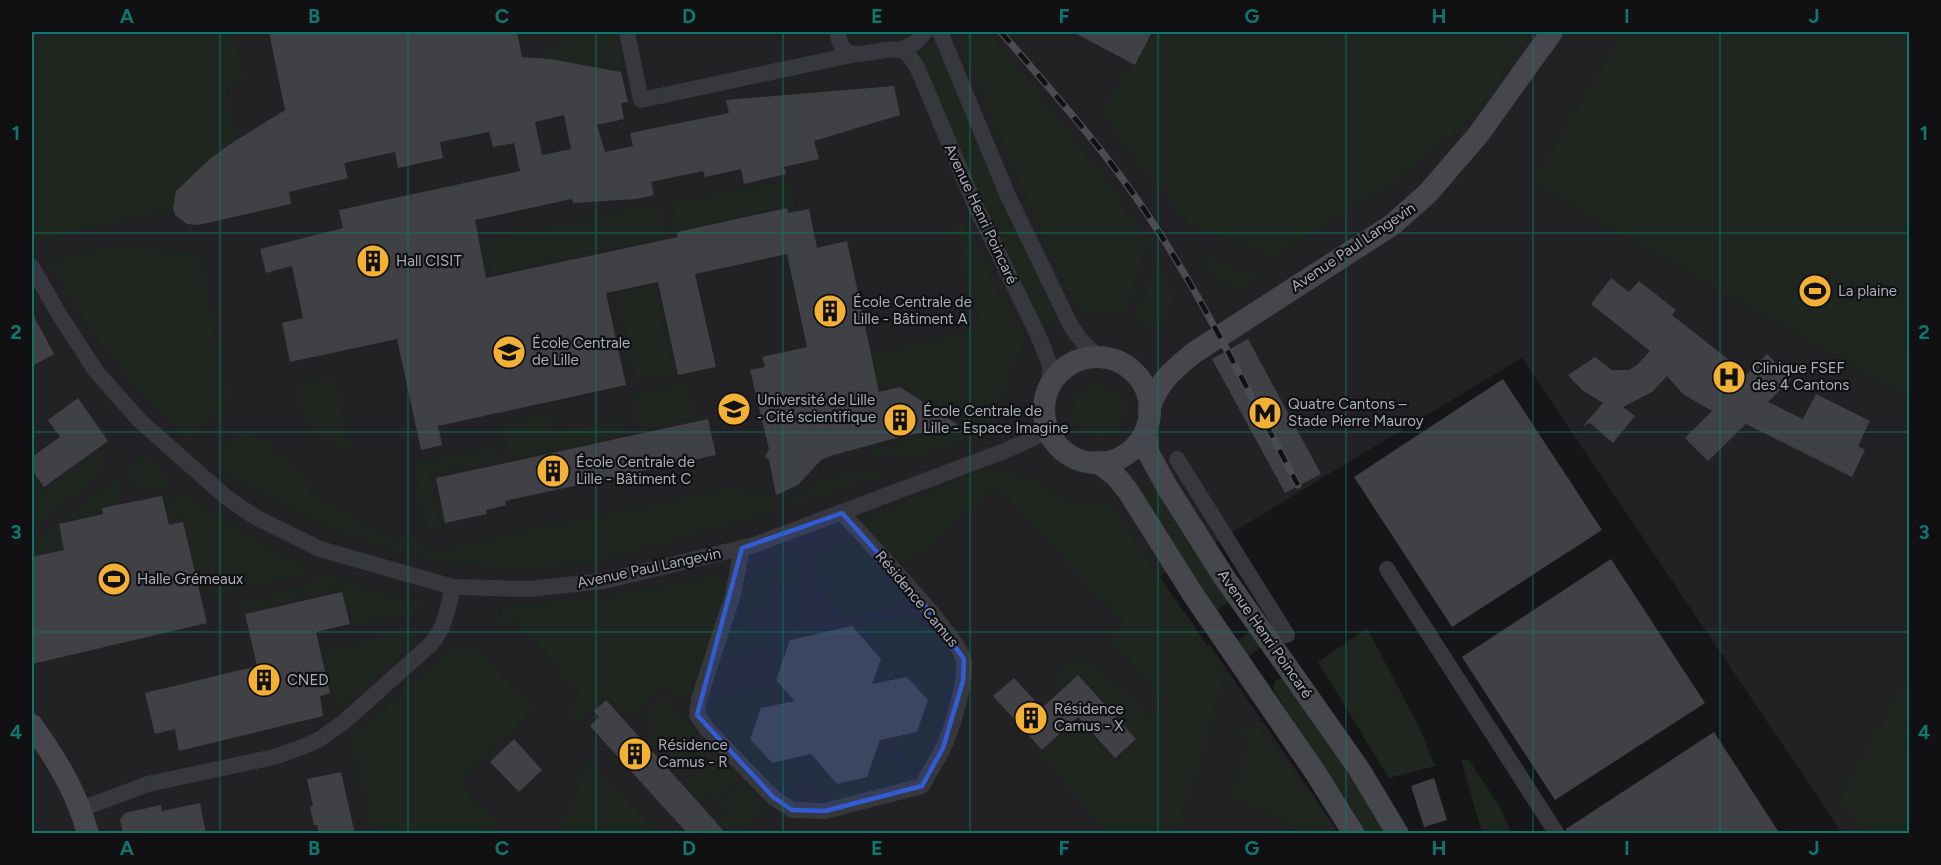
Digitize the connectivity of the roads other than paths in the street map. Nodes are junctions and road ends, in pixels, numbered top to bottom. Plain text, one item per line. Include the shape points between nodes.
1 (627, 32) edge
2 (838, 32) edge
3 (925, 32) edge
4 (940, 32) edge
5 (1552, 32) edge
6 (900, 50) junction
7 (856, 54) junction
8 (32, 267) edge
9 (1195, 352) junction
10 (1105, 358) junction
11 (1128, 367) junction
12 (1050, 385) junction
13 (1148, 420) junction
14 (1049, 431) junction
15 (1177, 459) dead end
16 (1097, 462) junction
17 (843, 513) junction
18 (742, 548) junction
19 (1387, 569) dead end
20 (453, 587) junction
21 (1287, 635) dead end
22 (32, 725) edge
23 (81, 809) junction
24 (88, 834) edge
25 (1354, 834) edge
26 (1398, 834) edge
27 (1557, 834) edge

1 - 7 street via 642,100
2 - 7 street via 842,46
3 - 6 street via 915,43
4 - 10 street via 1008,196 1070,324 1082,343
5 - 9 street, Avenue Paul Langevin via 1478,135 1416,205 1392,225
6 - 7 street
6 - 12 street, Avenue Henri Poincaré via 907,53 918,69 975,205 1038,335 1050,365
8 - 20 street, Avenue Paul Langevin via 96,371 140,421 232,502 320,549
9 - 11 street, Avenue Paul Langevin via 1152,369
9 - 13 street, Avenue Paul Langevin via 1166,377 1154,396
10 - 11 street
10 - 12 street via 1087,358 1071,364
11 - 13 street via 1144,386
12 - 14 street via 1044,408
13 - 16 street via 1140,440 1126,453
13 - 26 street, Avenue Henri Poincaré via 1149,452 1167,487 1224,577 1359,769
14 - 16 street via 1068,454
14 - 17 street, Avenue Paul Langevin
15 - 21 street, Avenue Henri Poincaré
16 - 25 street via 1128,491
17 - 18 street, Avenue Paul Langevin
17 - 18 street, Résidence Camus via 924,604 964,659 963,681 943,748 922,786 825,811 792,810 772,797 707,729 697,715 699,699 733,595
18 - 20 street, Avenue Paul Langevin via 594,582 528,589
19 - 27 street
20 - 23 street via 438,637 320,739 274,758 148,784
22 - 23 street via 60,765
23 - 24 street

